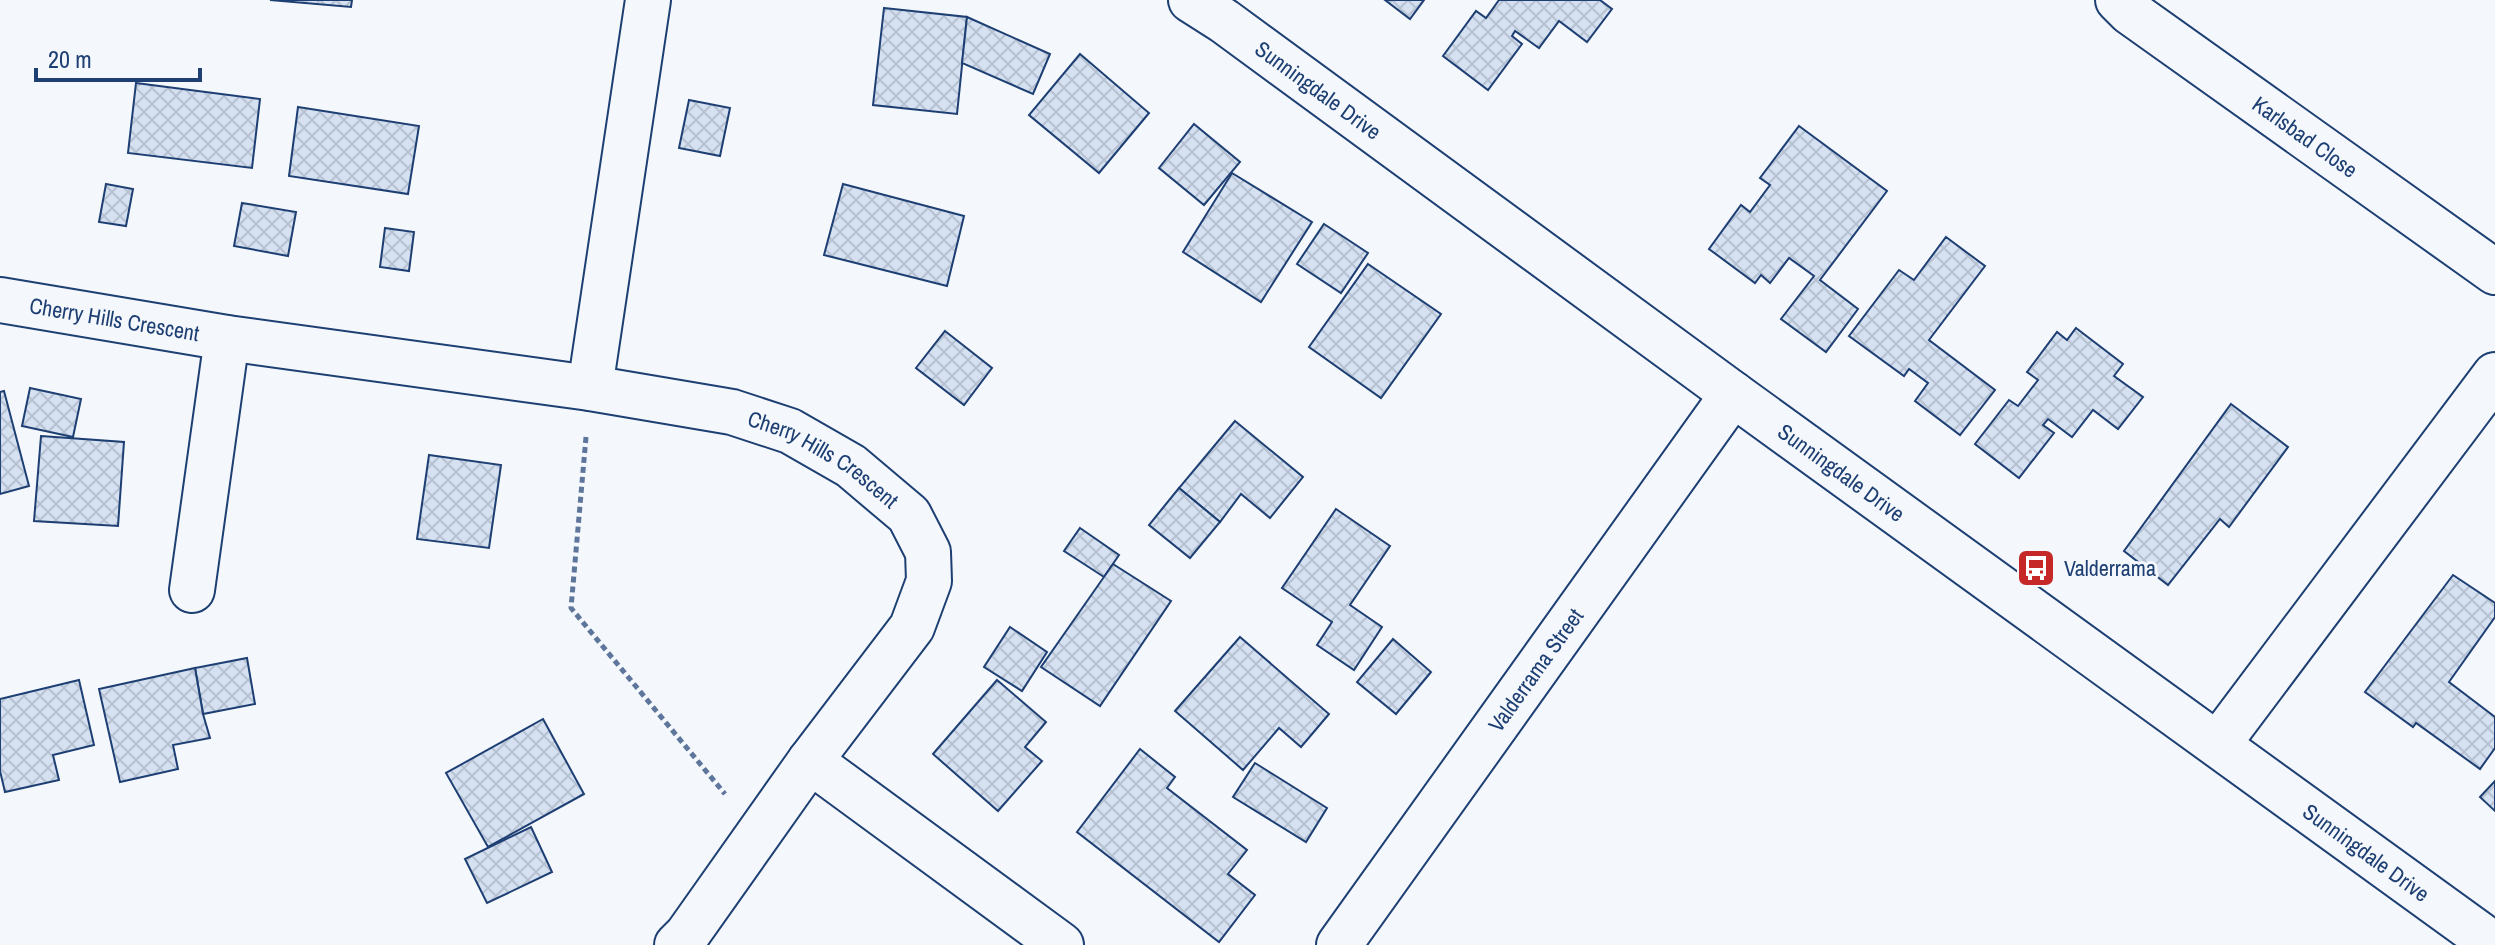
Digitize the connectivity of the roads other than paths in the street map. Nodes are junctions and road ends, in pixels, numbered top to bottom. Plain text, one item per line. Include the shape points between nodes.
1 (648, 0) edge
2 (1191, 0) edge
3 (2118, 0) edge
4 (2495, 272) edge
5 (0, 300) edge
6 (227, 338) junction
7 (2495, 375) edge
8 (590, 388) junction
9 (1733, 394) junction
10 (192, 590) dead end
11 (2218, 744) junction
12 (810, 761) junction
13 (677, 945) edge
14 (1061, 945) edge
15 (1339, 945) edge
16 (2494, 945) edge

1 - 8 street
2 - 9 street, Sunningdale Drive
3 - 4 street, Karlsbad Close
5 - 6 street, Cherry Hills Crescent
6 - 8 street, Cherry Hills Crescent
6 - 10 street, Cherry Hills Crescent
7 - 11 street
8 - 12 street, Cherry Hills Crescent via 732,412 790,431 851,466 909,515 928,552 929,581 912,627
9 - 11 street, Sunningdale Drive
9 - 15 street, Valderrama Street
11 - 16 street, Sunningdale Drive
12 - 13 street, Cherry Hills Crescent
12 - 14 street

